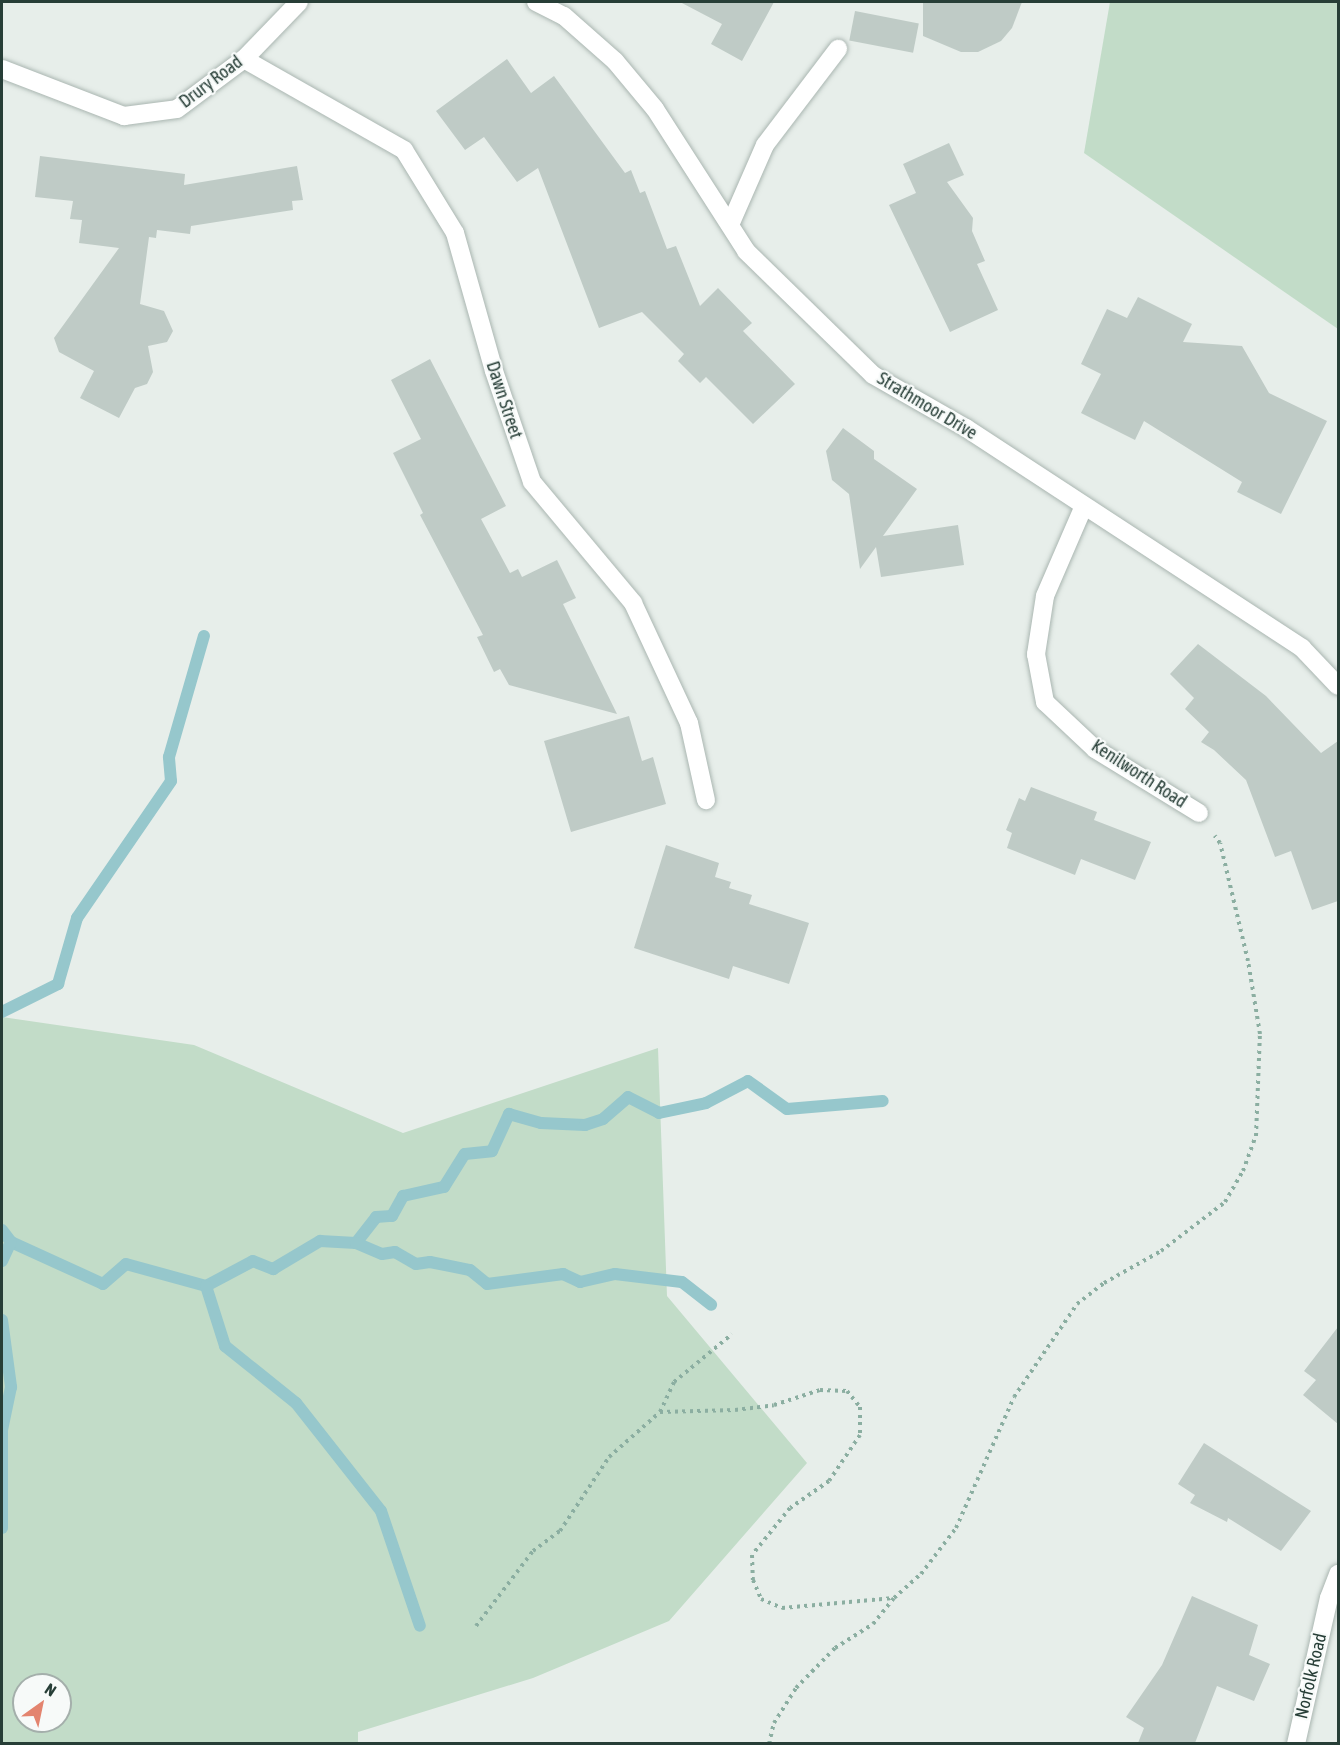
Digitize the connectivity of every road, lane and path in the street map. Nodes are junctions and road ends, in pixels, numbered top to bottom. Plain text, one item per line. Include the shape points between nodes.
1 (299, 2) edge
2 (536, 2) edge
3 (838, 49) dead end
4 (244, 59) junction
5 (2, 69) edge
6 (730, 225) junction
7 (1083, 508) junction
8 (1338, 686) edge
9 (706, 800) dead end
10 (1199, 813) joint
11 (732, 1334) dead end
12 (660, 1412) junction
13 (1338, 1574) edge
14 (894, 1598) junction
15 (476, 1626) dead end
16 (769, 1743) edge
17 (1296, 1743) edge

1 - 4 street, Drury Road
2 - 6 street, Strathmoor Drive via 564,16 615,61 655,108
3 - 6 street via 765,145
4 - 5 street, Drury Road via 177,109 124,116
4 - 9 street, Dawn Street via 404,150 455,233 494,371 532,482 633,603 689,723
6 - 7 street, Strathmoor Drive via 746,251 873,375 966,428
7 - 8 street, Strathmoor Drive via 1302,648
7 - 10 street, Kenilworth Road via 1045,596 1036,654 1045,702 1095,749
10 - 14 path via 1220,843 1248,961 1260,1034 1258,1117 1243,1171 1225,1202 1161,1251 1104,1283 1077,1304 1014,1397 956,1528 921,1574
11 - 12 path via 674,1382
12 - 14 path via 735,1410 774,1405 820,1390 847,1391 860,1407 860,1436 830,1481 790,1508 771,1527 752,1556 753,1580 761,1599 782,1608
12 - 15 path via 609,1457 560,1531 532,1551
13 - 17 street, Norfolk Road
14 - 16 path via 873,1624 835,1648 796,1688 774,1723

